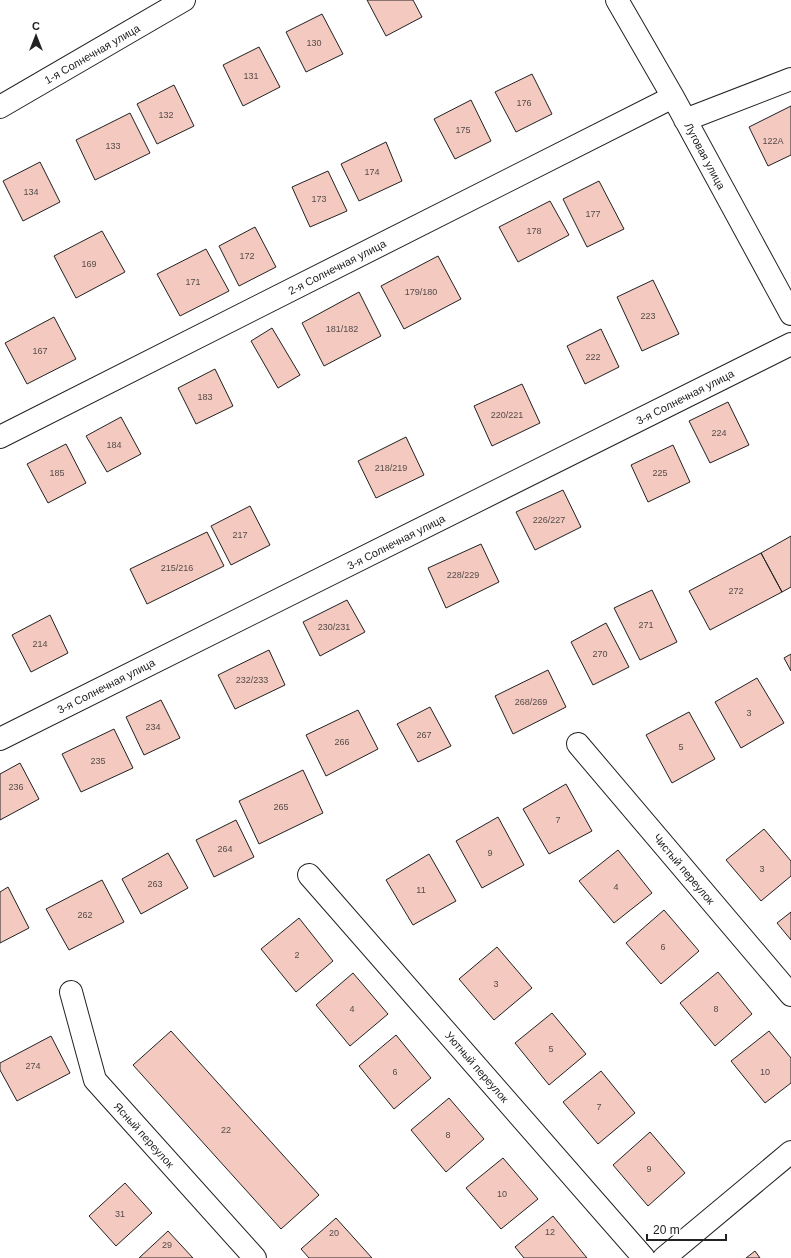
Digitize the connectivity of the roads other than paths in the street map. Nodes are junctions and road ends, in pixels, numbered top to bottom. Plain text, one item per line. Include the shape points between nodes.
1 (184, 0) edge
2 (617, 0) edge
3 (791, 79) edge
4 (673, 97) junction
5 (0, 107) edge
6 (685, 120) junction
7 (791, 314) edge
8 (791, 344) edge
9 (0, 437) edge
10 (0, 739) edge
11 (578, 744) dead end
12 (309, 875) dead end
13 (71, 992) dead end
14 (791, 995) edge
15 (791, 1152) edge
16 (255, 1258) edge
17 (644, 1258) edge
18 (664, 1258) edge

1 - 5 street, 1-я Солнечная улица
2 - 4 street, Луговая улица
3 - 6 street
4 - 6 street, Луговая улица
4 - 9 street, 2-я Солнечная улица
6 - 7 street, Луговая улица
8 - 10 street, 3-я Солнечная улица
11 - 14 street, Чистый переулок
12 - 17 street, Уютный переулок
13 - 16 street, Ясный переулок via 95,1080
15 - 18 street

